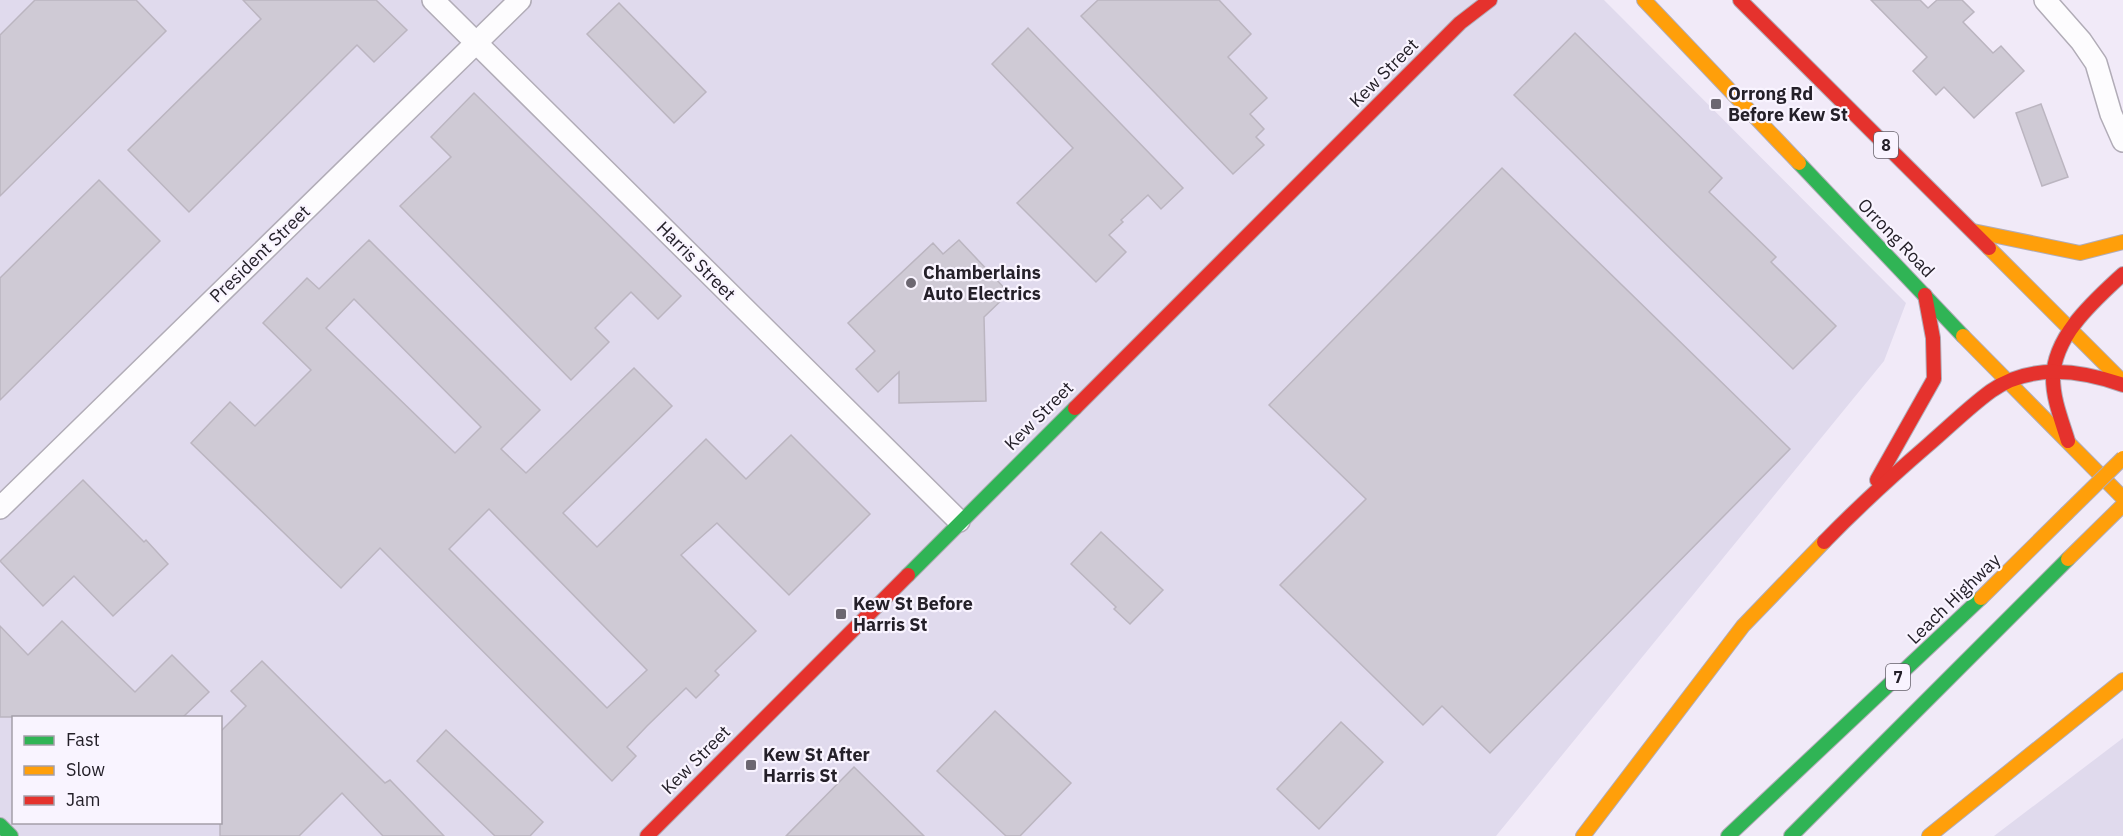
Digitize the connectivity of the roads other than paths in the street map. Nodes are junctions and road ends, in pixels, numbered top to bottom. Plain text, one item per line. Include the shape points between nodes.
1 (433, 0) edge
2 (520, 0) edge
3 (1477, 0) edge
4 (1490, 0) edge
5 (1644, 0) edge
6 (1740, 0) edge
7 (2044, 0) edge
8 (1460, 23) junction
9 (476, 44) junction
10 (2123, 141) edge
11 (1973, 231) junction
12 (2123, 242) edge
13 (2123, 274) edge
14 (1925, 295) junction
15 (2071, 329) junction
16 (2054, 370) junction
17 (2009, 381) junction
18 (2123, 384) edge
19 (2069, 443) junction
20 (2123, 458) edge
21 (2123, 498) edge
22 (1865, 500) junction
23 (2123, 505) edge
24 (0, 508) edge
25 (959, 521) junction
26 (2123, 680) edge
27 (0, 825) edge
28 (11, 836) edge
29 (647, 836) edge
30 (1583, 836) edge
31 (1728, 836) edge
32 (1791, 836) edge
33 (1929, 836) edge

1 - 9 street, Harris Street
2 - 9 street, President Street
3 - 8 main road, Kew Street
4 - 8 main road, Kew Street
5 - 14 main road, Orrong Road
6 - 11 main road, 8
7 - 10 street via 2081,40 2096,63
8 - 25 main road, Kew Street
9 - 24 street, President Street
9 - 25 street, Harris Street
11 - 12 main road via 2080,253
11 - 15 main road, 8
13 - 15 main road via 2088,306
14 - 17 main road, Orrong Road
14 - 22 main road via 1933,338 1934,379
15 - 16 main road
15 - 18 main road, 8
16 - 17 main road
16 - 18 main road via 2097,375
16 - 19 main road via 2056,395
17 - 19 main road, Orrong Road
17 - 22 main road via 1992,390
19 - 21 main road, Orrong Road
20 - 31 main road, Leach Highway / 7, bridge via 1939,640
22 - 30 main road via 1743,626
23 - 32 main road, 7
25 - 29 main road, Kew Street
26 - 33 main road
27 - 28 main road

